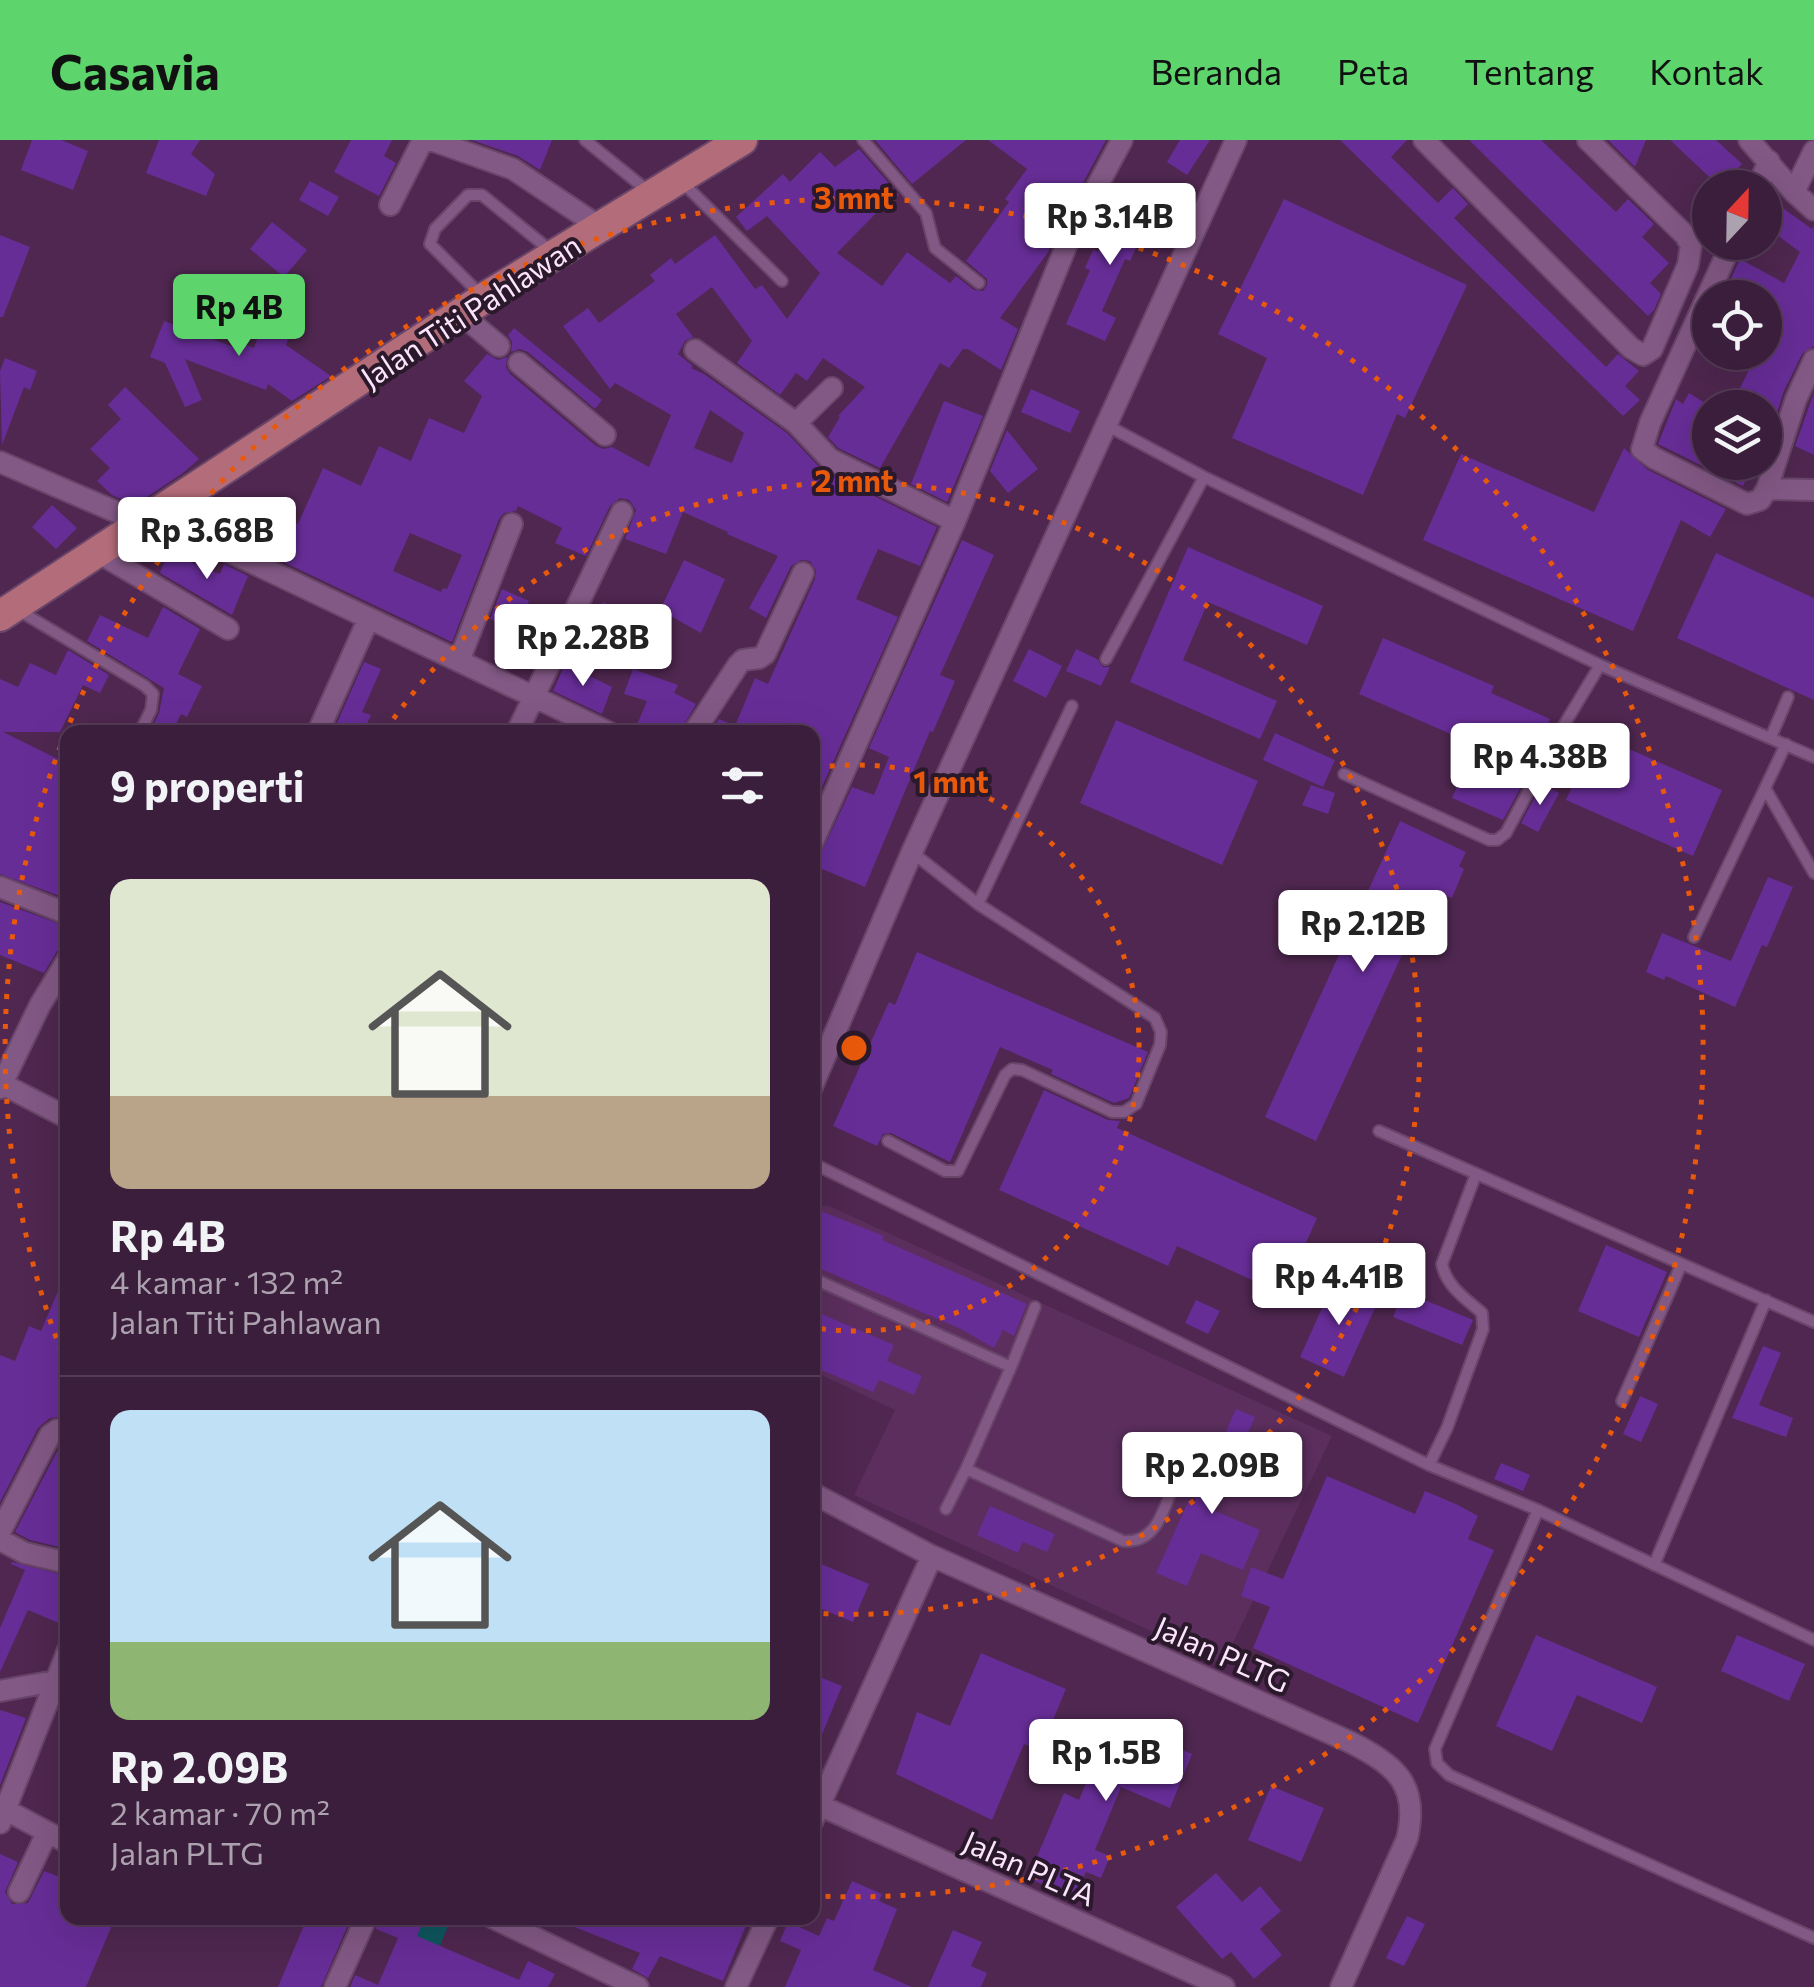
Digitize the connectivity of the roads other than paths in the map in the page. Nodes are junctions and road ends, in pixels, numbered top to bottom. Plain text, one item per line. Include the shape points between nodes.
1 (423, 140) edge
2 (431, 140) edge
3 (585, 140) edge
4 (742, 140) edge
5 (863, 140) edge
6 (1122, 140) edge
7 (1236, 140) edge
8 (1424, 140) edge
9 (1588, 140) edge
10 (1749, 140) edge
11 (1814, 151) edge
12 (1768, 161) junction
13 (1764, 170) edge
14 (666, 187) junction
15 (1794, 192) junction
16 (390, 205) dead end
17 (1814, 210) edge
18 (600, 227) junction
19 (556, 254) junction
20 (1724, 260) edge
21 (782, 281) dead end
22 (979, 282) dead end
23 (472, 306) junction
24 (499, 346) dead end
25 (695, 350) dead end
26 (1814, 360) edge
27 (519, 363) dead end
28 (832, 388) dead end
29 (796, 423) junction
30 (1108, 426) junction
31 (604, 435) dead end
32 (0, 462) edge
33 (1204, 477) junction
34 (1767, 489) junction
35 (1814, 490) edge
36 (622, 512) dead end
37 (148, 520) junction
38 (955, 521) junction
39 (512, 524) dead end
40 (97, 552) junction
41 (803, 573) dead end
42 (6, 612) edge
43 (368, 620) junction
44 (228, 629) dead end
45 (1106, 659) dead end
46 (458, 661) junction
47 (1600, 665) junction
48 (534, 695) junction
49 (1788, 697) dead end
50 (1072, 706) dead end
51 (143, 725) edge
52 (321, 725) edge
53 (520, 725) edge
54 (594, 725) edge
55 (699, 725) edge
56 (1770, 737) junction
57 (1786, 744) junction
58 (1814, 757) edge
59 (1344, 774) dead end
60 (1765, 788) junction
61 (820, 815) edge
62 (912, 852) junction
63 (1814, 873) edge
64 (0, 887) edge
65 (978, 904) junction
66 (60, 911) edge
67 (1694, 937) dead end
68 (60, 973) edge
69 (820, 1067) edge
70 (1, 1085) edge
71 (60, 1114) edge
72 (1379, 1130) dead end
73 (888, 1141) dead end
74 (820, 1167) edge
75 (1476, 1174) junction
76 (1682, 1264) junction
77 (820, 1282) edge
78 (1766, 1300) junction
79 (1035, 1308) dead end
80 (1814, 1322) edge
81 (1011, 1367) junction
82 (1622, 1401) dead end
83 (60, 1430) edge
84 (1429, 1465) junction
85 (966, 1468) junction
86 (1175, 1481) dead end
87 (820, 1497) edge
88 (946, 1508) dead end
89 (1538, 1510) junction
90 (0, 1532) edge
91 (0, 1540) edge
92 (932, 1556) junction
93 (60, 1559) edge
94 (1654, 1564) junction
95 (1814, 1640) edge
96 (60, 1679) edge
97 (60, 1681) edge
98 (0, 1691) edge
99 (820, 1799) edge
100 (820, 1812) edge
101 (3, 1817) edge
102 (47, 1833) junction
103 (60, 1840) edge
104 (19, 1892) dead end
105 (363, 1925) edge
106 (508, 1925) edge
107 (765, 1925) edge
108 (1814, 1938) edge
109 (335, 1987) edge
110 (638, 1987) edge
111 (736, 1987) edge
112 (1224, 1987) edge
113 (1342, 1987) edge

1 - 16 street
2 - 18 street via 513,169
3 - 14 lane
4 - 14 main road, Jalan Titi Pahlawan
5 - 22 lane via 926,213 934,248
6 - 38 street via 1069,238
7 - 30 street
8 - 9 street via 1643,354 1652,349 1691,246
10 - 12 street
11 - 15 street
12 - 13 street
12 - 15 street
14 - 18 main road, Jalan Titi Pahlawan
14 - 21 lane
15 - 17 street
18 - 19 main road, Jalan Titi Pahlawan
19 - 23 main road, Jalan Titi Pahlawan
19 - 23 lane via 482,196 468,195 435,229 430,244
20 - 34 street via 1642,449 1747,504
23 - 24 street
23 - 37 main road, Jalan Titi Pahlawan
25 - 29 street
26 - 34 street
27 - 31 street
28 - 29 street
29 - 38 street via 830,459
30 - 33 lane
30 - 62 street
32 - 37 street
33 - 45 lane
33 - 47 lane
34 - 35 street
36 - 48 street
37 - 40 main road, Jalan Titi Pahlawan
37 - 43 street
38 - 61 street
39 - 46 street
40 - 42 main road, Jalan Titi Pahlawan
40 - 44 street
41 - 55 street via 764,654 738,664
42 - 51 lane via 145,686 154,702
43 - 46 street
43 - 52 street
46 - 48 street
47 - 56 lane
47 - 59 lane via 1497,840
48 - 53 street
48 - 54 street
49 - 56 lane
50 - 65 lane
56 - 57 lane
57 - 58 lane
57 - 60 lane
60 - 63 lane
60 - 67 lane
62 - 65 lane
62 - 69 street
64 - 66 street
65 - 73 lane via 1155,1018 1160,1045 1136,1104 1120,1113 1012,1069 962,1168 953,1173
68 - 70 street
70 - 71 street
72 - 75 lane
74 - 84 lane
75 - 76 lane
75 - 84 lane via 1442,1264 1453,1288 1482,1313 1483,1328
76 - 78 lane
76 - 82 lane
77 - 81 lane
78 - 80 lane
78 - 94 lane
79 - 81 lane
81 - 85 lane
83 - 90 street via 50,1435
84 - 89 lane
85 - 86 lane via 1136,1542 1158,1524
85 - 88 lane
87 - 92 street, Jalan PLTG
89 - 94 lane
89 - 108 lane via 1435,1749 1437,1763 1449,1776
91 - 93 street via 25,1554
92 - 99 street
92 - 113 street, Jalan PLTG via 1391,1766 1408,1794 1408,1839
94 - 95 lane
96 - 98 street
97 - 101 street
100 - 112 street, Jalan PLTA
101 - 102 street
102 - 103 street
102 - 104 street
105 - 109 street
106 - 110 street
107 - 111 street

